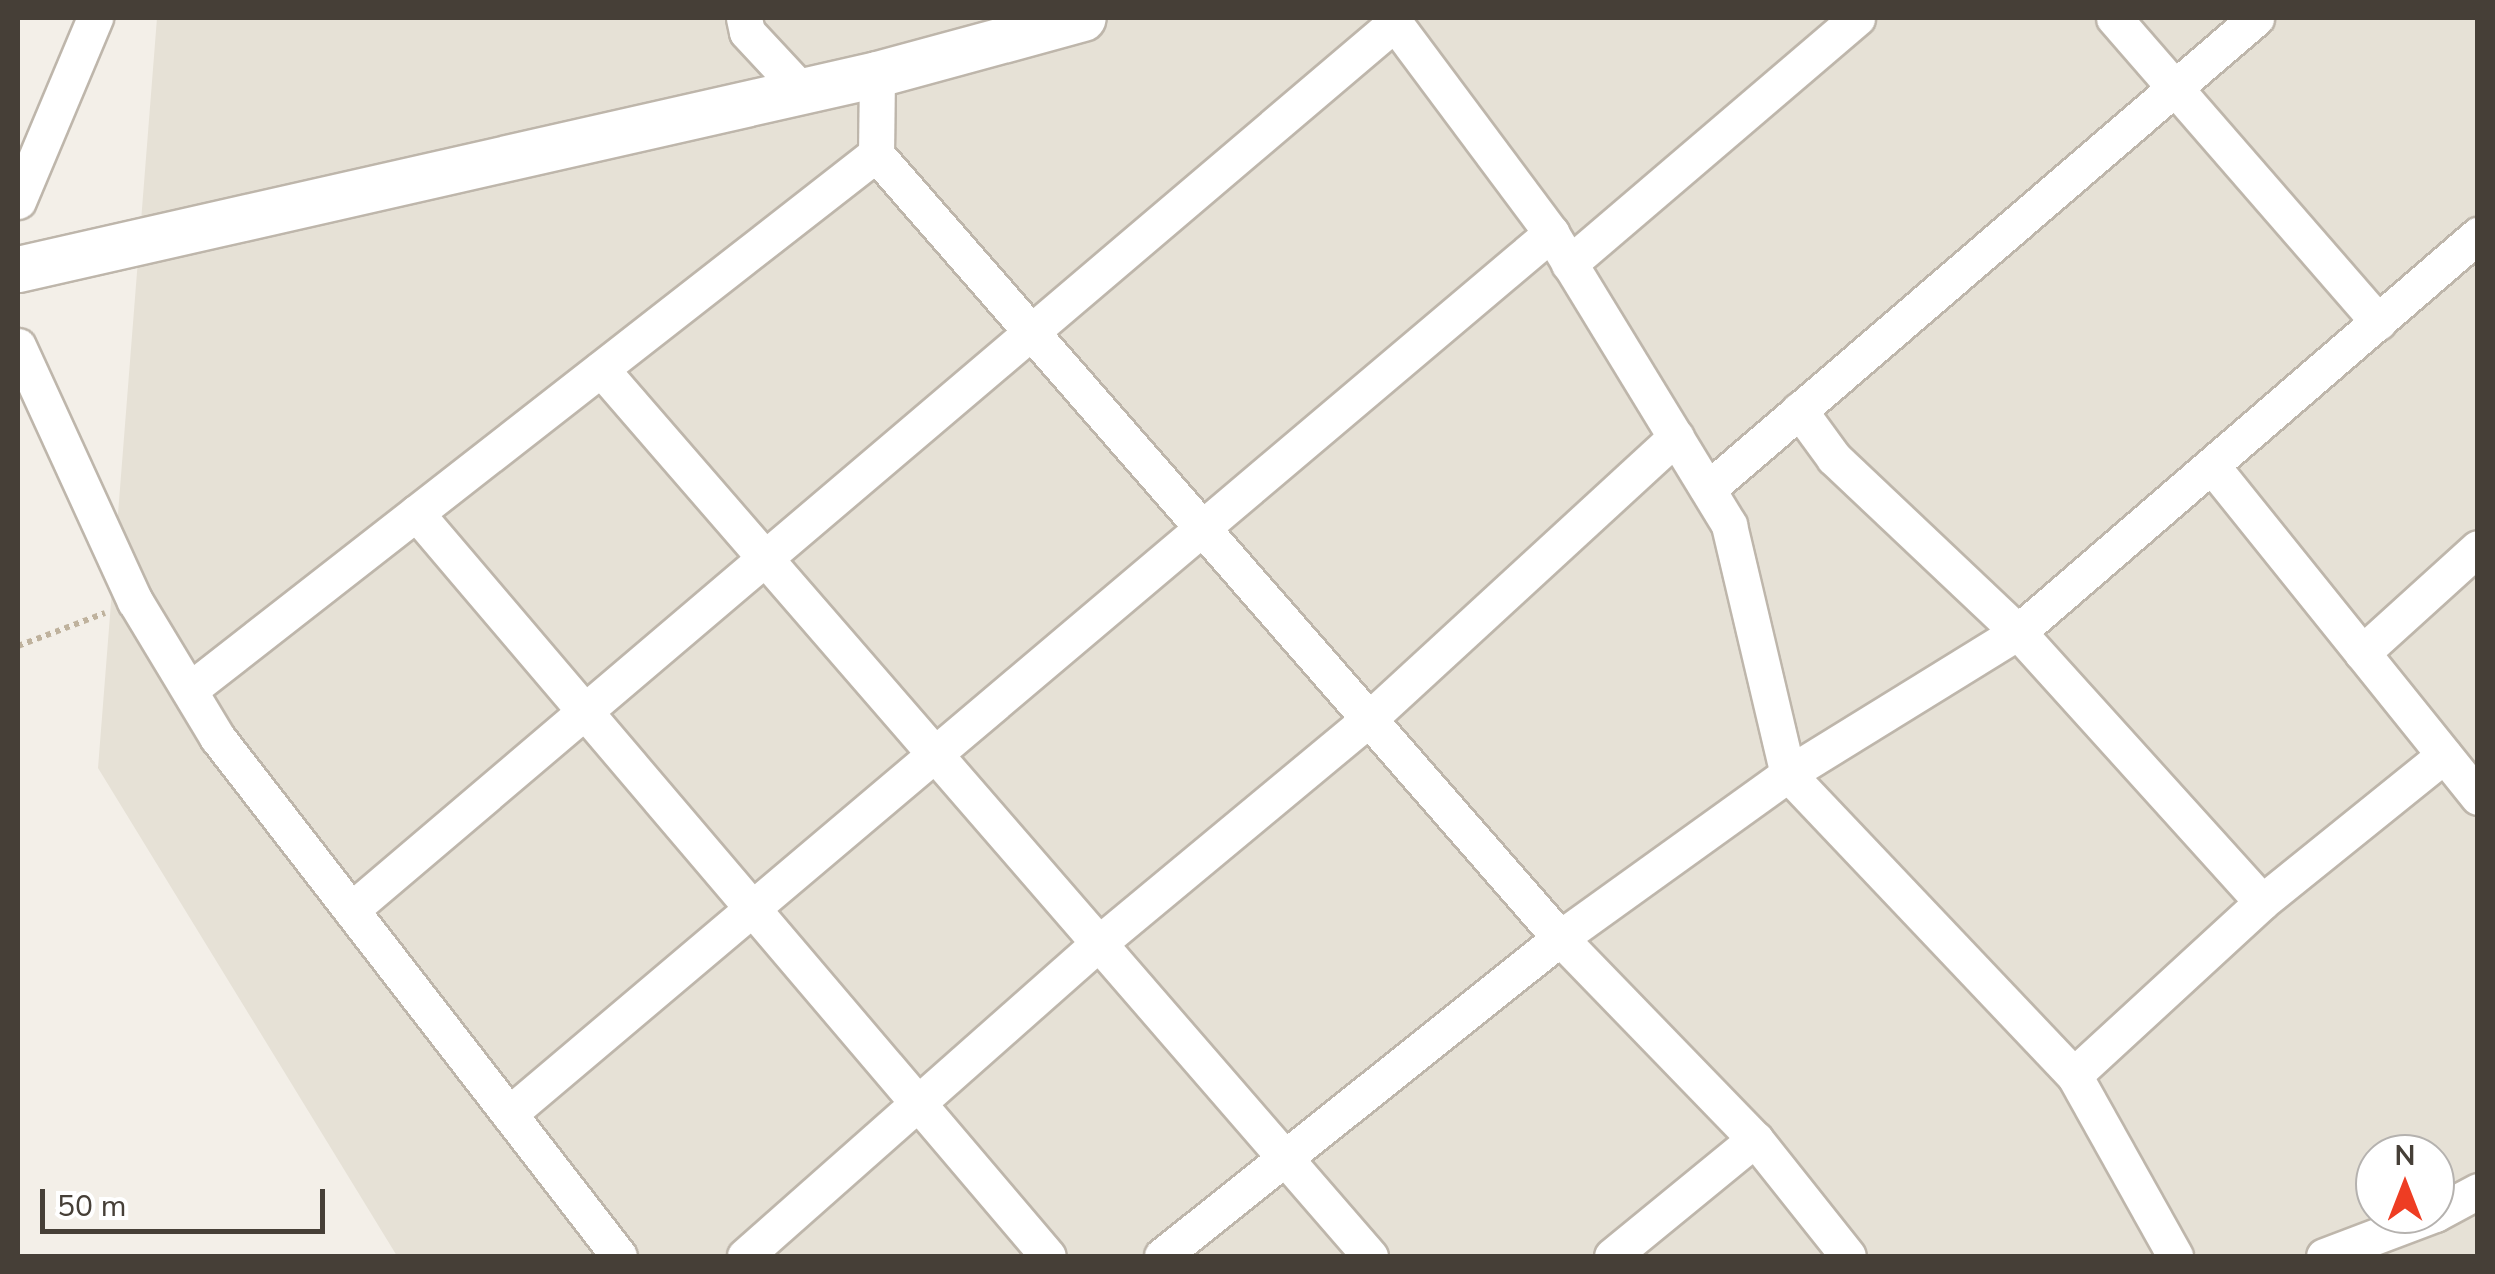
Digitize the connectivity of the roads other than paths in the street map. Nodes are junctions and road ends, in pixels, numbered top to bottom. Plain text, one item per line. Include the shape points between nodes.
1 (95, 18) edge
2 (744, 18) edge
3 (1083, 18) edge
4 (1857, 18) edge
5 (2114, 18) edge
6 (2256, 18) edge
7 (1391, 22) edge
8 (877, 74) junction
9 (2174, 87) junction
10 (802, 92) junction
11 (876, 154) junction
12 (18, 201) edge
13 (1551, 233) junction
14 (2469, 257) edge
15 (1569, 264) junction
16 (18, 269) edge
17 (2378, 322) junction
18 (1031, 332) junction
19 (18, 346) edge
20 (601, 368) junction
21 (1799, 410) junction
22 (1676, 437) junction
23 (2212, 466) junction
24 (1708, 489) junction
25 (416, 513) junction
26 (1202, 528) junction
27 (2478, 548) edge
28 (765, 558) junction
29 (2018, 632) junction
30 (2362, 653) junction
31 (192, 688) junction
32 (585, 712) junction
33 (1369, 718) junction
34 (935, 754) junction
35 (2444, 755) junction
36 (1788, 774) junction
37 (2478, 796) edge
38 (2262, 902) junction
39 (752, 908) junction
40 (351, 910) junction
41 (1560, 938) junction
42 (1099, 943) junction
43 (2074, 1075) junction
44 (918, 1104) junction
45 (509, 1114) junction
46 (1754, 1139) junction
47 (1285, 1158) junction
48 (2478, 1191) edge
49 (2455, 1203) edge
50 (2382, 1234) edge
51 (619, 1256) edge
52 (745, 1256) edge
53 (1048, 1256) edge
54 (1162, 1256) edge
55 (1370, 1256) edge
56 (1612, 1256) edge
57 (1848, 1256) edge
58 (2175, 1256) edge
59 (2324, 1256) edge

1 - 12 street
2 - 10 street via 747,32
3 - 8 street
4 - 15 street
5 - 9 street
6 - 9 street
7 - 13 street
7 - 18 street
8 - 10 street
8 - 11 street
9 - 17 street
9 - 21 street
10 - 16 street
11 - 18 street
11 - 20 street
13 - 15 street
13 - 26 street
14 - 17 street
15 - 22 street
17 - 23 street
18 - 26 street
18 - 28 street
19 - 31 street via 134,602
20 - 25 street
20 - 28 street
21 - 24 street
21 - 29 street via 1834,458
22 - 24 street
22 - 33 street
23 - 29 street
23 - 30 street
24 - 36 street via 1729,525
25 - 31 street
25 - 32 street
26 - 33 street
26 - 34 street
27 - 30 street
28 - 32 street
28 - 34 street
29 - 36 street
29 - 38 street
30 - 35 street
31 - 40 street via 216,737
32 - 39 street
32 - 40 street
33 - 41 street
33 - 42 street
34 - 39 street
34 - 42 street
35 - 37 street
35 - 38 street
36 - 41 street
36 - 43 street
38 - 43 street
39 - 44 street
39 - 45 street
40 - 45 street
41 - 46 street
41 - 47 street
42 - 44 street
42 - 47 street
43 - 58 street
44 - 52 street
44 - 53 street
45 - 51 street
46 - 56 street
46 - 57 street
47 - 54 street
47 - 55 street
48 - 49 street
50 - 59 street

